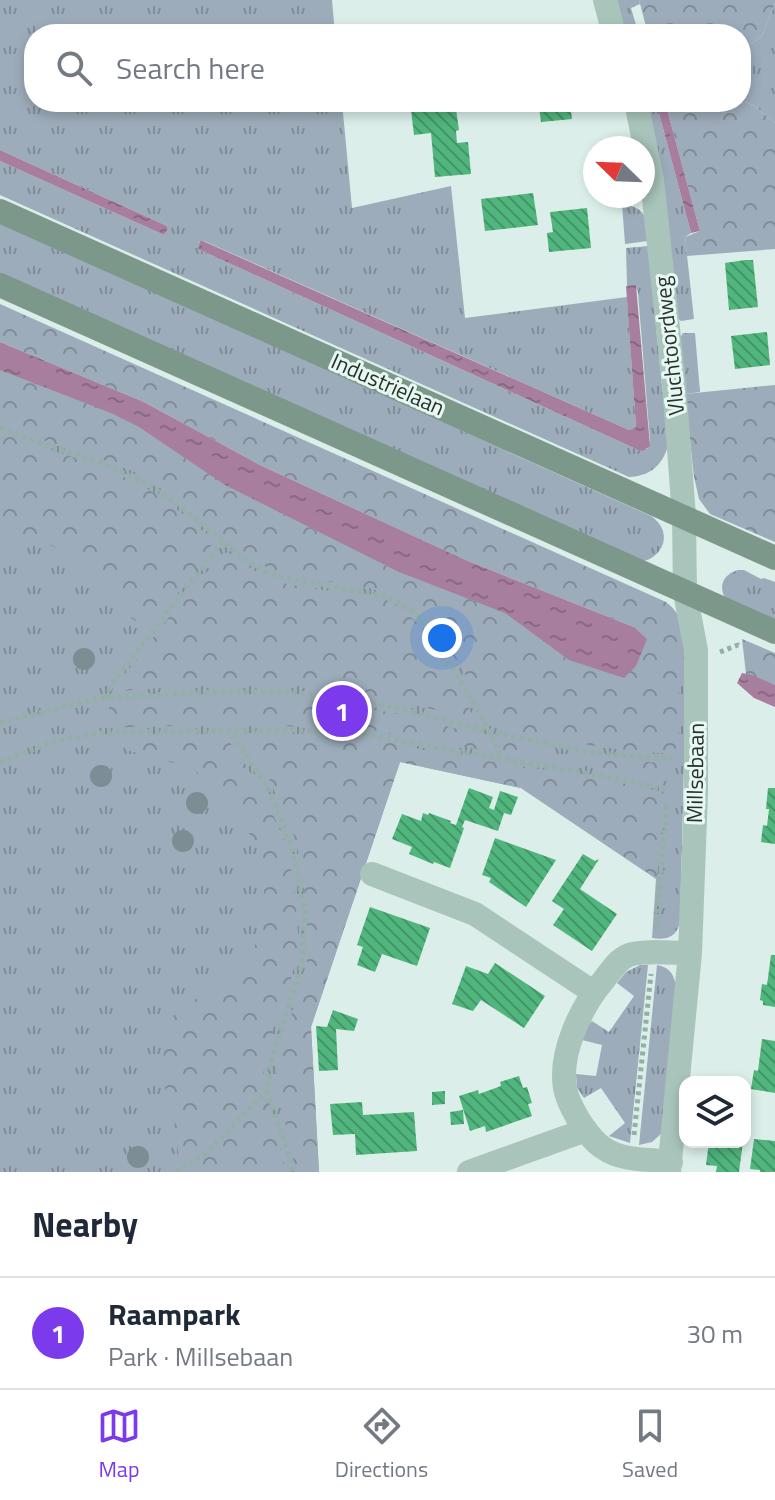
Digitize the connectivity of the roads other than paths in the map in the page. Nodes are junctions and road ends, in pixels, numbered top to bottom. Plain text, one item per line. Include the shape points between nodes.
1 (605, 0) edge
2 (611, 24) edge
3 (638, 112) edge
4 (0, 211) edge
5 (0, 285) edge
6 (684, 516) junction
7 (775, 558) edge
8 (685, 593) junction
9 (775, 632) edge
10 (372, 874) dead end
11 (690, 953) junction
12 (593, 992) junction
13 (586, 1130) junction
14 (670, 1167) edge
15 (469, 1172) edge

1 - 2 street
3 - 6 street, Vluchtoordweg via 652,180
4 - 6 main road, Industrielaan
5 - 8 main road
6 - 7 main road, Industrielaan
6 - 8 street, Vluchtoordweg
8 - 9 main road
8 - 11 street, Millsebaan via 696,650
10 - 12 street via 475,914
11 - 12 street, Millsebaan via 629,955
11 - 14 street, Millsebaan
12 - 13 street, Millsebaan via 571,1037 565,1069 565,1089
13 - 14 street, Millsebaan via 607,1151
13 - 15 street

